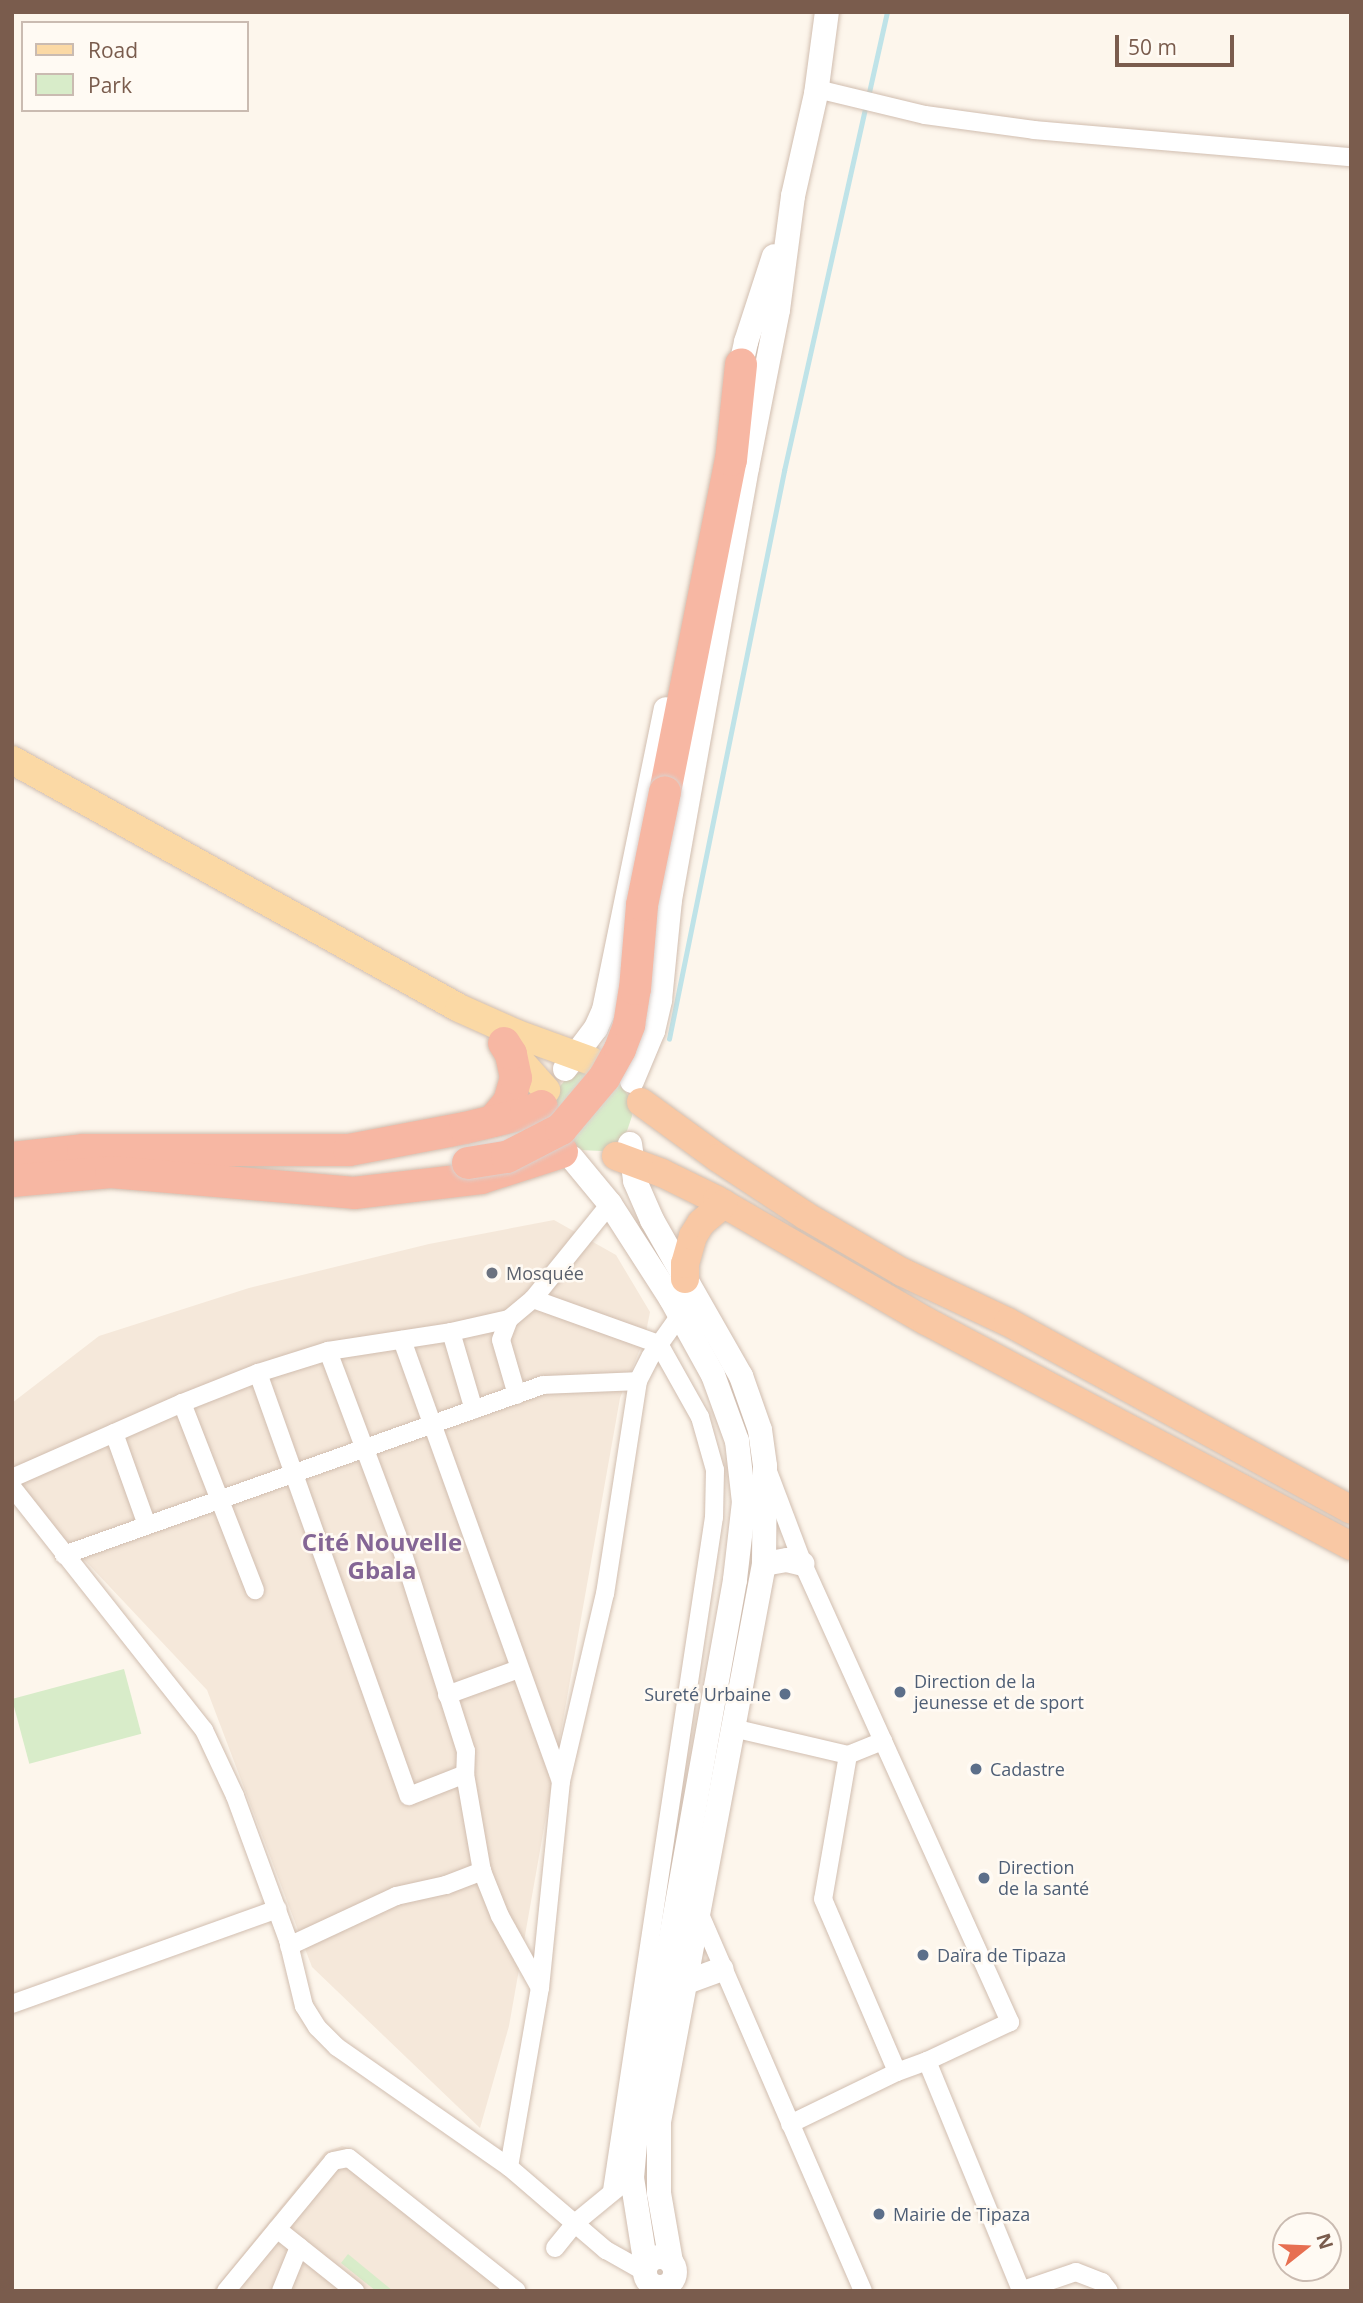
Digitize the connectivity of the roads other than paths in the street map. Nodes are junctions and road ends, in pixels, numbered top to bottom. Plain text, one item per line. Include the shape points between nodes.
1 (827, 12) edge
2 (817, 89) junction
3 (1351, 157) edge
4 (793, 196) junction
5 (741, 365) junction
6 (747, 468) junction
7 (701, 614) junction
8 (12, 760) edge
9 (459, 1008) junction
10 (504, 1043) junction
11 (577, 1062) junction
12 (636, 1092) junction
13 (544, 1098) junction
14 (493, 1121) junction
15 (626, 1154) junction
16 (567, 1155) junction
17 (12, 1158) edge
18 (221, 1167) junction
19 (12, 1181) edge
20 (610, 1204) junction
21 (724, 1204) junction
22 (685, 1279) junction
23 (533, 1299) junction
24 (680, 1315) junction
25 (509, 1319) junction
26 (451, 1332) junction
27 (402, 1340) junction
28 (659, 1344) junction
29 (328, 1351) junction
30 (258, 1373) junction
31 (638, 1381) junction
32 (517, 1395) junction
33 (182, 1403) junction
34 (474, 1410) junction
35 (435, 1424) junction
36 (114, 1433) junction
37 (365, 1450) junction
38 (765, 1465) junction
39 (292, 1476) junction
40 (12, 1478) edge
41 (12, 1487) edge
42 (220, 1500) junction
43 (1351, 1510) edge
44 (147, 1525) junction
45 (1351, 1546) edge
46 (64, 1555) junction
47 (764, 1564) junction
48 (803, 1564) junction
49 (255, 1590) dead end
50 (519, 1668) junction
51 (447, 1695) junction
52 (733, 1728) junction
53 (883, 1741) junction
54 (848, 1755) junction
55 (465, 1774) junction
56 (561, 1781) junction
57 (482, 1871) junction
58 (277, 1909) junction
59 (698, 1910) junction
60 (289, 1946) junction
61 (722, 1969) junction
62 (684, 1983) junction
63 (540, 1988) junction
64 (12, 2004) edge
65 (927, 2061) junction
66 (897, 2072) junction
67 (790, 2124) junction
68 (509, 2167) junction
69 (622, 2184) junction
70 (575, 2223) junction
71 (277, 2229) junction
72 (299, 2247) junction
73 (555, 2248) dead end
74 (661, 2277) edge
75 (1021, 2290) edge
76 (226, 2291) edge
77 (281, 2291) edge
78 (355, 2291) edge
79 (517, 2291) edge
80 (863, 2291) edge
81 (1109, 2291) edge

1 - 2 main road
2 - 3 street via 926,116 1034,130
2 - 4 main road
4 - 5 main road
4 - 6 main road via 778,310
5 - 7 highway via 734,442
5 - 11 main road via 604,1010
6 - 7 highway
6 - 12 main road via 653,1031
7 - 18 highway, bridge via 642,905 629,1026 604,1078 561,1129 507,1157 468,1163 334,1171 274,1165
8 - 9 main road
9 - 10 main road
9 - 11 main road
10 - 13 main road
10 - 14 highway via 514,1066 514,1091
11 - 12 main road via 610,1065
11 - 13 main road
12 - 15 main road via 639,1129
12 - 43 highway via 718,1158 806,1216 902,1272 1008,1322
13 - 14 highway via 526,1113
13 - 16 main road via 548,1136
14 - 18 highway via 349,1150
15 - 16 main road via 594,1162
15 - 21 highway
15 - 22 main road via 643,1202
16 - 18 highway via 481,1178 354,1193
16 - 20 main road
17 - 18 highway via 83,1150
18 - 19 highway
20 - 23 street
20 - 24 main road
21 - 22 highway via 693,1236
21 - 45 highway via 926,1321
22 - 38 main road via 741,1376 760,1430
23 - 25 street
23 - 28 street
24 - 28 street
24 - 69 main road via 730,1416 741,1468 742,1528 636,2133
25 - 26 street
25 - 32 street via 501,1340
26 - 27 street
26 - 34 street
27 - 29 street
27 - 35 street
28 - 31 street
28 - 69 street via 700,1417 710,1446 715,1493
29 - 30 street
29 - 37 street
30 - 33 street
30 - 39 street
31 - 32 street via 543,1385
31 - 56 street via 605,1594
32 - 34 street
33 - 36 street
33 - 42 street
34 - 35 street
35 - 37 street
35 - 50 street
36 - 40 street
36 - 44 street
37 - 39 street
37 - 51 street
38 - 47 main road
38 - 48 street
39 - 42 street
39 - 55 street via 409,1796
41 - 46 street
42 - 44 street
42 - 49 street
44 - 46 street
46 - 58 street via 204,1730 235,1796
47 - 48 main road via 779,1560
47 - 52 main road
48 - 53 street
50 - 51 street
50 - 56 street
51 - 55 street via 466,1751
52 - 54 street
52 - 59 main road
53 - 54 street
53 - 65 street via 1010,2022
54 - 66 street via 823,1899
55 - 57 street
56 - 63 street
57 - 60 street via 396,1896
57 - 63 street via 500,1916
58 - 60 street
58 - 64 street
59 - 61 street
59 - 62 main road
60 - 68 street via 304,2006 317,2027 337,2047
61 - 62 main road
61 - 67 street
62 - 74 main road via 665,2084 657,2161
63 - 68 street
65 - 66 street
65 - 75 street
66 - 67 street
67 - 80 street
68 - 70 street
69 - 70 street
69 - 74 main road
70 - 73 street
70 - 74 street via 615,2257
71 - 72 street
71 - 76 street
71 - 79 street via 333,2161 349,2158
72 - 77 street
72 - 78 street
75 - 81 street via 1076,2272 1102,2282

